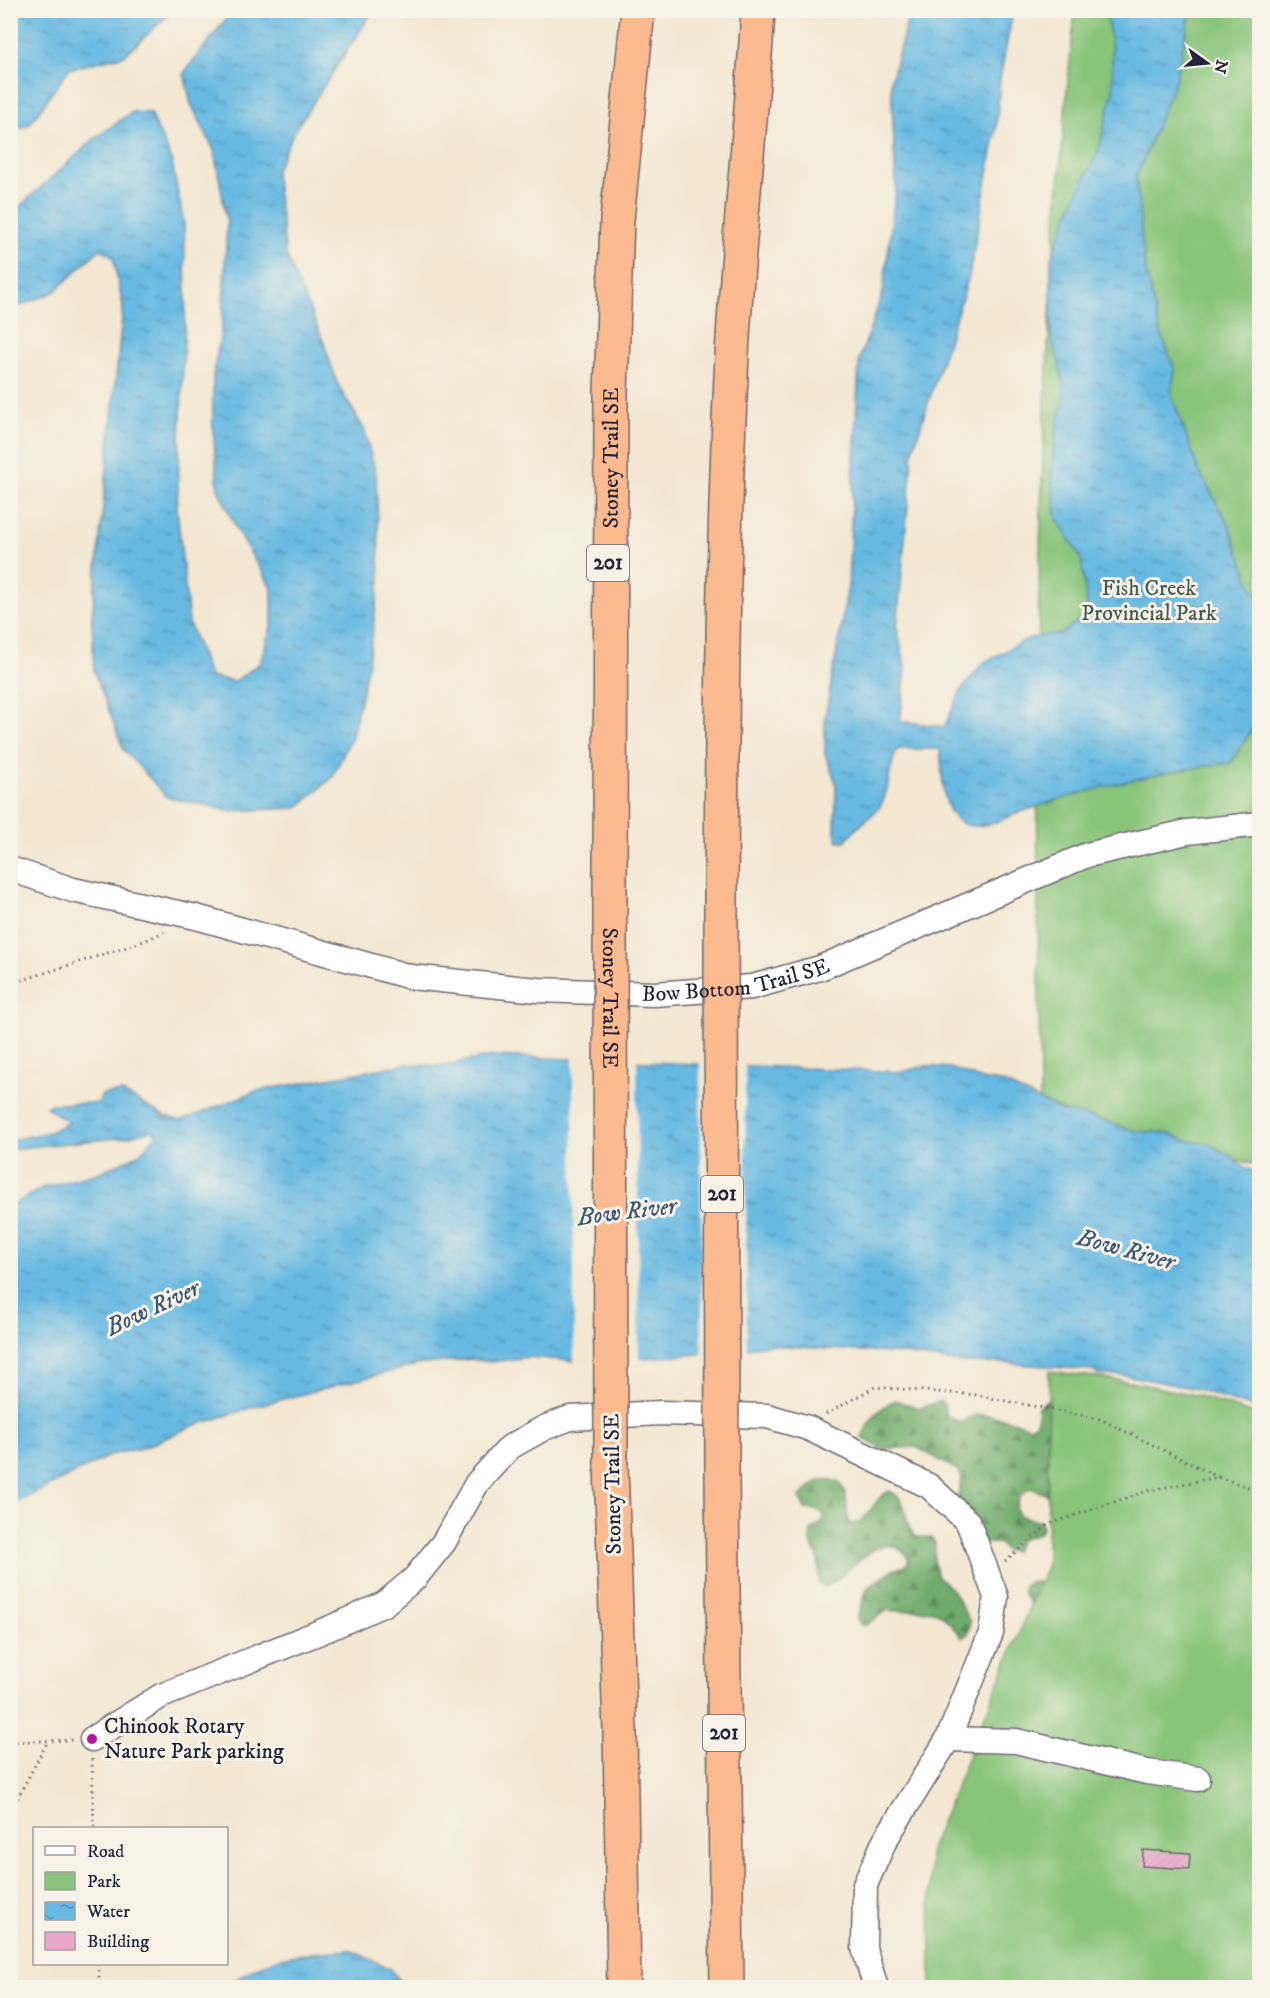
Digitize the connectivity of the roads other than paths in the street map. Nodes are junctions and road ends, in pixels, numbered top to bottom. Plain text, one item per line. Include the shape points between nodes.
1 (624, 10) edge
2 (638, 10) edge
3 (758, 10) edge
4 (776, 10) edge
5 (617, 220) junction
6 (741, 223) junction
7 (1260, 824) edge
8 (10, 869) edge
9 (92, 1739) road end
10 (948, 1739) junction
11 (1198, 1779) dead end
12 (624, 1972) edge
13 (727, 1988) edge
14 (876, 1988) edge

1 - 5 highway
2 - 5 highway, Stoney Trail SE / 201
3 - 6 highway, 201
4 - 6 highway
5 - 12 highway, Stoney Trail SE / 201, bridge via 608,571 611,1465
6 - 13 highway, 201, bridge via 722,622 722,1479
7 - 8 street, Bow Bottom Trail SE via 1187,832 1088,855 820,968 752,987 654,994 538,990 411,977 196,917 73,890
9 - 10 street via 161,1696 384,1604 415,1578 444,1542 477,1483 510,1447 570,1418 660,1413 767,1416 808,1428 929,1486 968,1522 996,1597 990,1633
10 - 11 street via 1016,1742 1147,1772
10 - 14 street via 885,1840 865,1885 864,1948

